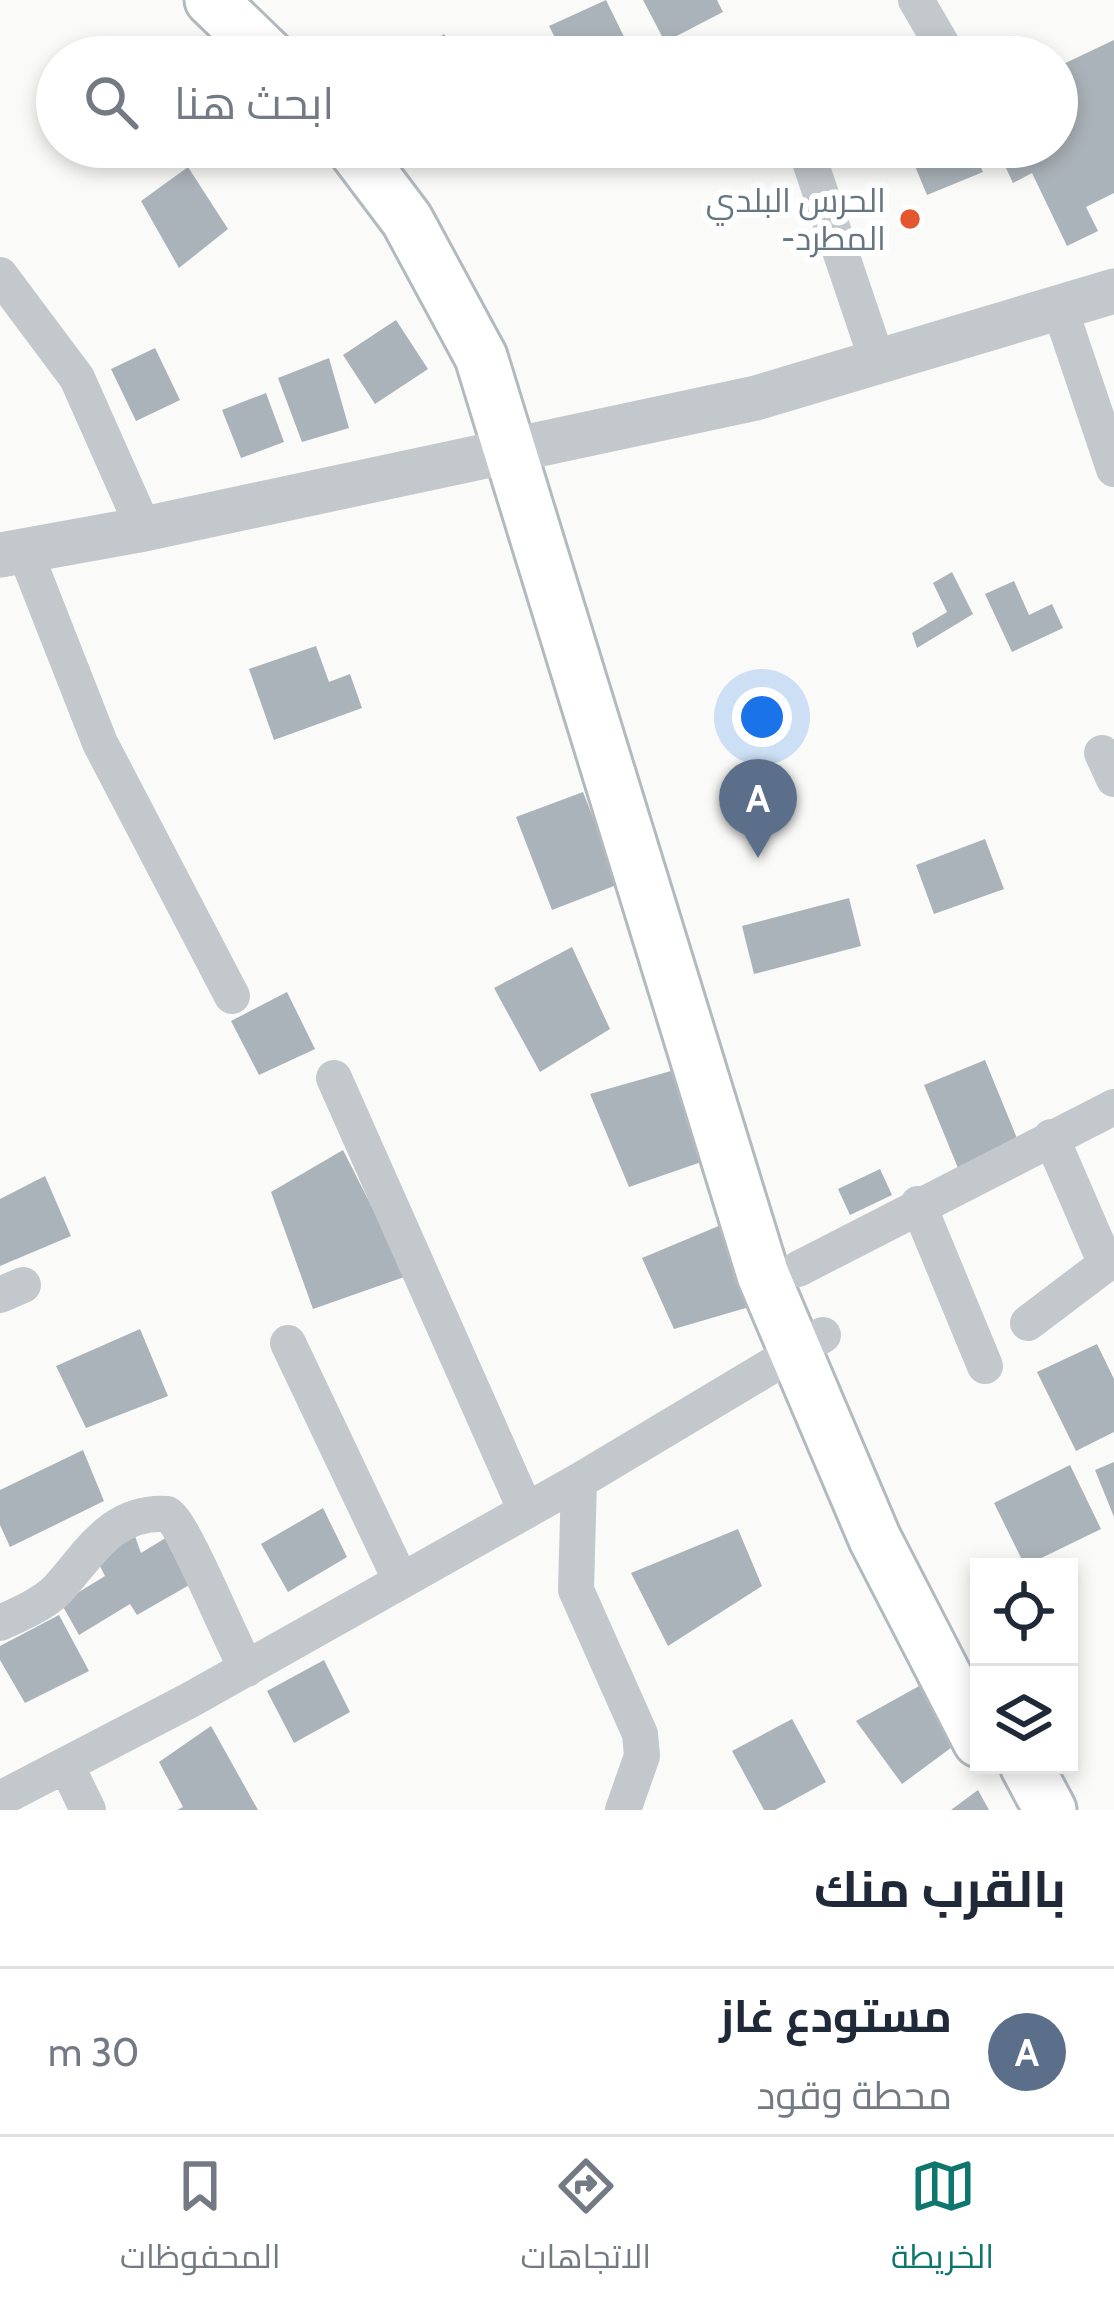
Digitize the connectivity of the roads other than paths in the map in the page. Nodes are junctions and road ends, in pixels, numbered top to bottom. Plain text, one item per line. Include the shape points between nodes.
1 (211, 0) edge
2 (256, 0) edge
3 (916, 0) edge
4 (248, 36) edge
5 (290, 36) edge
6 (936, 36) edge
7 (368, 168) edge
8 (405, 168) edge
9 (812, 168) edge
10 (0, 275) edge
11 (1114, 291) edge
12 (1060, 306) junction
13 (877, 360) junction
14 (528, 448) junction
15 (1114, 469) edge
16 (144, 529) junction
17 (12, 553) edge
18 (232, 996) dead end
19 (720, 1074) junction
20 (334, 1078) dead end
21 (1114, 1107) edge
22 (1051, 1137) junction
23 (918, 1204) junction
24 (798, 1269) junction
25 (1028, 1323) dead end
26 (288, 1343) dead end
27 (807, 1343) junction
28 (985, 1366) dead end
29 (579, 1481) junction
30 (526, 1511) junction
31 (401, 1581) junction
32 (0, 1623) edge
33 (976, 1666) edge
34 (247, 1669) junction
35 (970, 1724) edge
36 (66, 1765) junction
37 (997, 1774) edge
38 (1031, 1774) edge
39 (0, 1799) edge
40 (88, 1810) edge
41 (623, 1810) edge
42 (1015, 1810) edge
43 (1050, 1810) edge

1 - 4 main road
2 - 5 main road
3 - 6 street
7 - 14 main road via 449,292
8 - 14 main road via 480,284
9 - 13 street
10 - 16 street via 76,378
11 - 12 street
12 - 13 street
12 - 15 street
13 - 14 street via 756,398
14 - 16 street
14 - 19 main road
16 - 17 street
17 - 18 street
19 - 24 main road
19 - 27 main road
20 - 30 street
21 - 22 street
22 - 23 street
22 - 25 street via 1106,1264
23 - 24 street
23 - 28 street
24 - 27 main road
26 - 31 street
27 - 29 street
27 - 33 main road
27 - 35 main road via 885,1560
29 - 30 street
29 - 41 street via 576,1590 640,1734
30 - 31 street
31 - 34 street
32 - 34 street via 57,1590 118,1523 167,1514 188,1538
34 - 36 street
36 - 39 street
36 - 40 street
37 - 42 main road
38 - 43 main road

